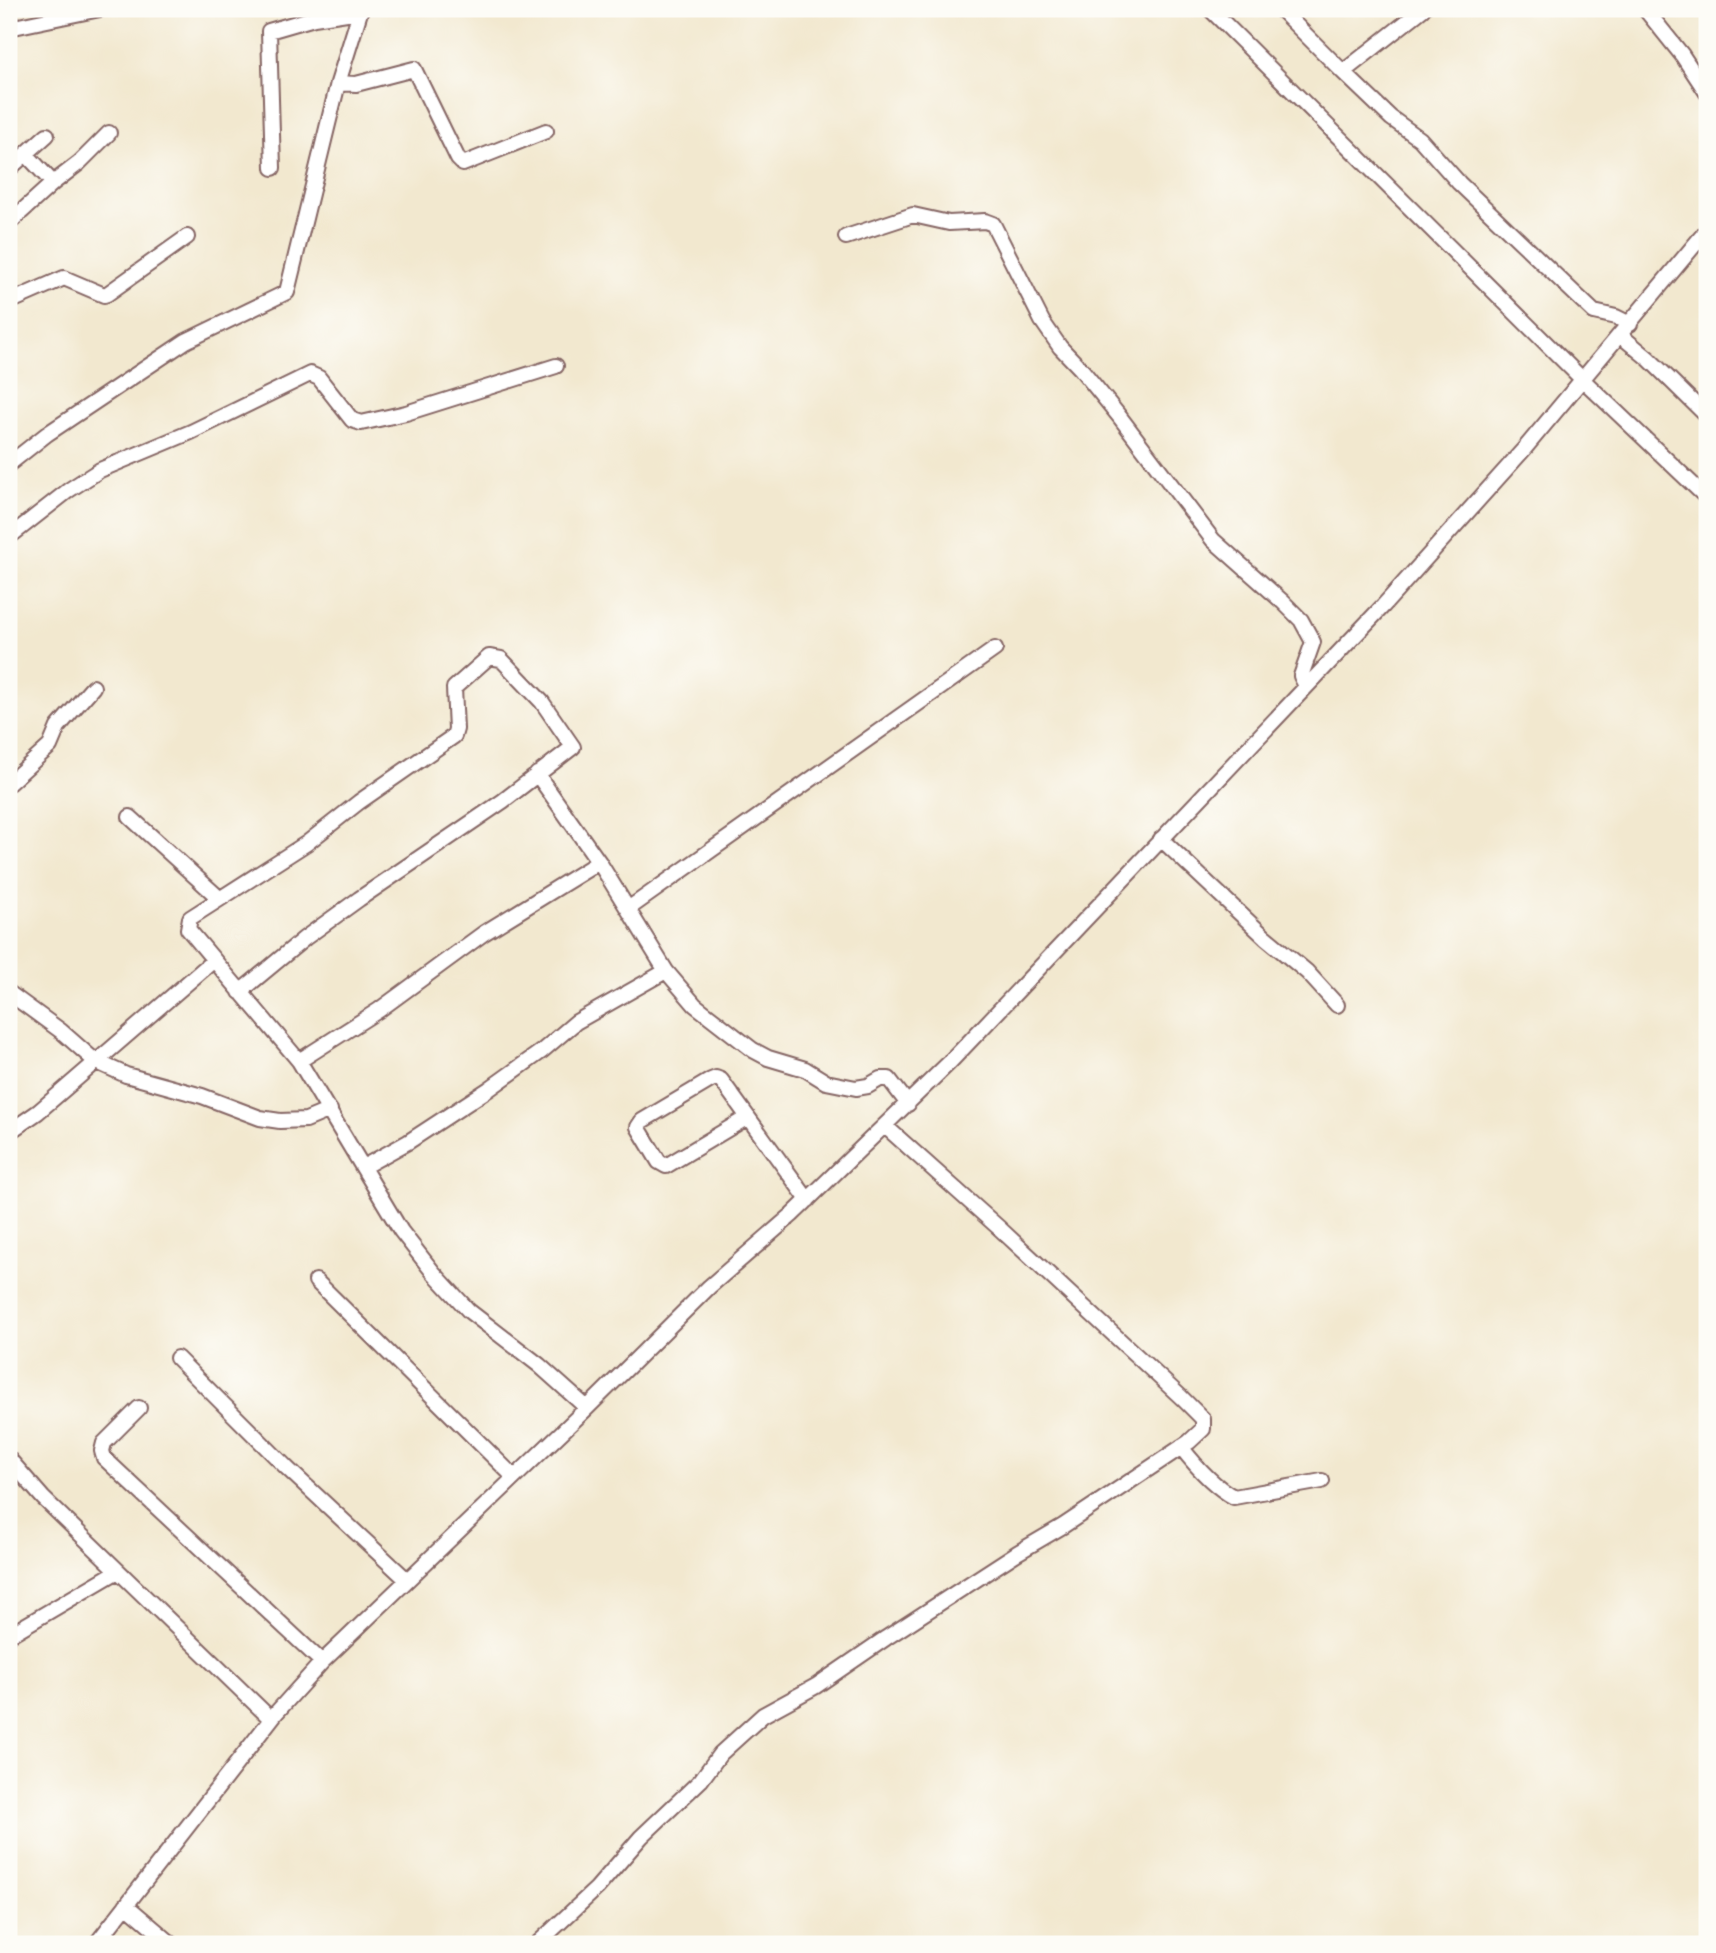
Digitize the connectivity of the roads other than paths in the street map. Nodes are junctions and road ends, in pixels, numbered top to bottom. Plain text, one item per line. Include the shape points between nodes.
1 (100, 9) edge
2 (1210, 9) edge
3 (1280, 9) edge
4 (1423, 9) edge
5 (1645, 9) edge
6 (360, 10) edge
7 (9, 28) edge
8 (1343, 72) junction
9 (338, 83) junction
10 (1707, 93) edge
11 (546, 131) dead end
12 (109, 132) dead end
13 (47, 135) dead end
14 (26, 154) junction
15 (273, 168) dead end
16 (9, 169) edge
17 (53, 183) junction
18 (9, 223) edge
19 (1707, 230) edge
20 (187, 237) dead end
21 (846, 237) dead end
22 (9, 302) edge
23 (1625, 330) junction
24 (556, 366) dead end
25 (1583, 380) junction
26 (1707, 416) edge
27 (9, 464) edge
28 (1707, 498) edge
29 (9, 537) edge
30 (995, 649) dead end
31 (1306, 686) junction
32 (93, 687) dead end
33 (537, 774) junction
34 (9, 783) edge
35 (130, 817) dead end
36 (1161, 839) junction
37 (599, 862) junction
38 (219, 898) junction
39 (628, 909) junction
40 (214, 960) junction
41 (666, 971) junction
42 (240, 992) junction
43 (9, 993) edge
44 (1337, 1004) dead end
45 (95, 1061) junction
46 (299, 1061) junction
47 (908, 1104) junction
48 (330, 1110) junction
49 (748, 1117) junction
50 (885, 1126) junction
51 (9, 1132) edge
52 (363, 1167) junction
53 (808, 1200) junction
54 (316, 1281) dead end
55 (177, 1358) dead end
56 (139, 1408) dead end
57 (587, 1408) junction
58 (1181, 1447) junction
59 (9, 1459) edge
60 (514, 1477) junction
61 (1322, 1481) dead end
62 (118, 1571) junction
63 (406, 1579) junction
64 (9, 1635) edge
65 (321, 1662) junction
66 (271, 1719) junction
67 (126, 1905) junction
68 (96, 1944) edge
69 (172, 1944) edge
70 (537, 1944) edge

1 - 7 street
2 - 25 street
3 - 8 street
4 - 8 street
5 - 10 street
6 - 9 street
6 - 15 street via 269,31
8 - 23 street via 1420,139 1459,183 1594,312 1616,317
9 - 11 street via 356,84 414,69 463,164
9 - 27 street via 287,292 186,341
12 - 17 street
13 - 14 street
14 - 16 street
14 - 17 street
17 - 18 street
19 - 23 street
20 - 22 street via 107,294 59,278
21 - 31 street via 913,215 949,223 993,224 1060,347 1111,405 1213,540 1301,621 1313,642 1301,676
23 - 25 street
23 - 26 street
24 - 29 street via 361,423 310,374 100,470
25 - 28 street
25 - 31 street
30 - 39 street
31 - 36 street
32 - 34 street via 58,727 50,746
33 - 37 street
33 - 38 street via 573,747 541,702 501,659 489,657 454,688 454,736 307,843
33 - 42 street via 305,938
35 - 38 street
36 - 44 street
36 - 47 street
37 - 39 street
37 - 46 street via 484,933 379,1010
38 - 40 street via 188,922 188,929
39 - 41 street
40 - 42 street
40 - 45 street
41 - 47 street via 695,1005 753,1050 805,1069 835,1086 856,1088 889,1079
41 - 52 street via 576,1023 489,1089
42 - 46 street
43 - 45 street
45 - 48 street via 260,1118 293,1122
45 - 51 street
46 - 48 street
47 - 50 street
48 - 52 street
49 - 49 street via 716,1078 638,1127 666,1166
49 - 53 street
50 - 53 street
50 - 58 street via 1203,1419 1200,1434
52 - 57 street via 401,1231 469,1311
53 - 57 street via 709,1287
54 - 60 street
55 - 63 street
56 - 65 street via 104,1443 104,1458
57 - 60 street
58 - 61 street via 1234,1497
58 - 70 street via 763,1716 720,1754 701,1780 597,1888
59 - 62 street
60 - 63 street
62 - 64 street
62 - 66 street
63 - 65 street
65 - 66 street
66 - 67 street
67 - 68 street
67 - 69 street

